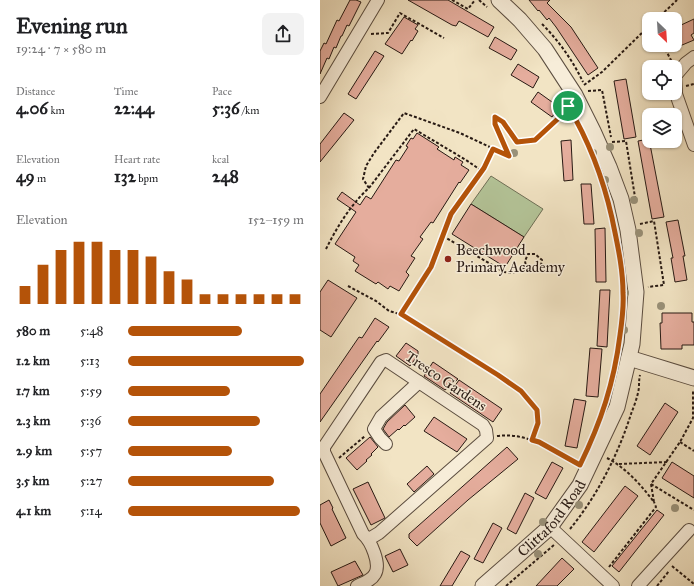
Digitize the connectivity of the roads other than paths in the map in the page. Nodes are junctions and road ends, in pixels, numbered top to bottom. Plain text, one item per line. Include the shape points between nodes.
1 (378, 0) edge
2 (493, 4) edge
3 (694, 57) edge
4 (320, 97) edge
5 (694, 145) edge
6 (629, 358) junction
7 (694, 378) edge
8 (419, 382) junction
9 (386, 444) dead end
10 (550, 527) junction
11 (689, 530) dead end
12 (369, 539) junction
13 (357, 586) edge
14 (483, 586) edge
15 (613, 586) edge
16 (638, 586) edge

1 - 4 street
2 - 6 street, Clittaford Road via 520,20 581,93 621,200 628,230 636,292
3 - 5 street via 675,76 676,94
6 - 7 street
6 - 10 street, Clittaford Road via 617,407 580,485
8 - 9 street via 381,417 374,429
8 - 12 street, Tresco Gardens via 483,425 487,438
8 - 12 street, Tresco Gardens via 386,360 381,362 324,447 324,452 363,534
10 - 14 street, Clittaford Road
10 - 15 street
11 - 16 street
12 - 13 street, Tresco Gardens via 374,555 375,574 370,580

